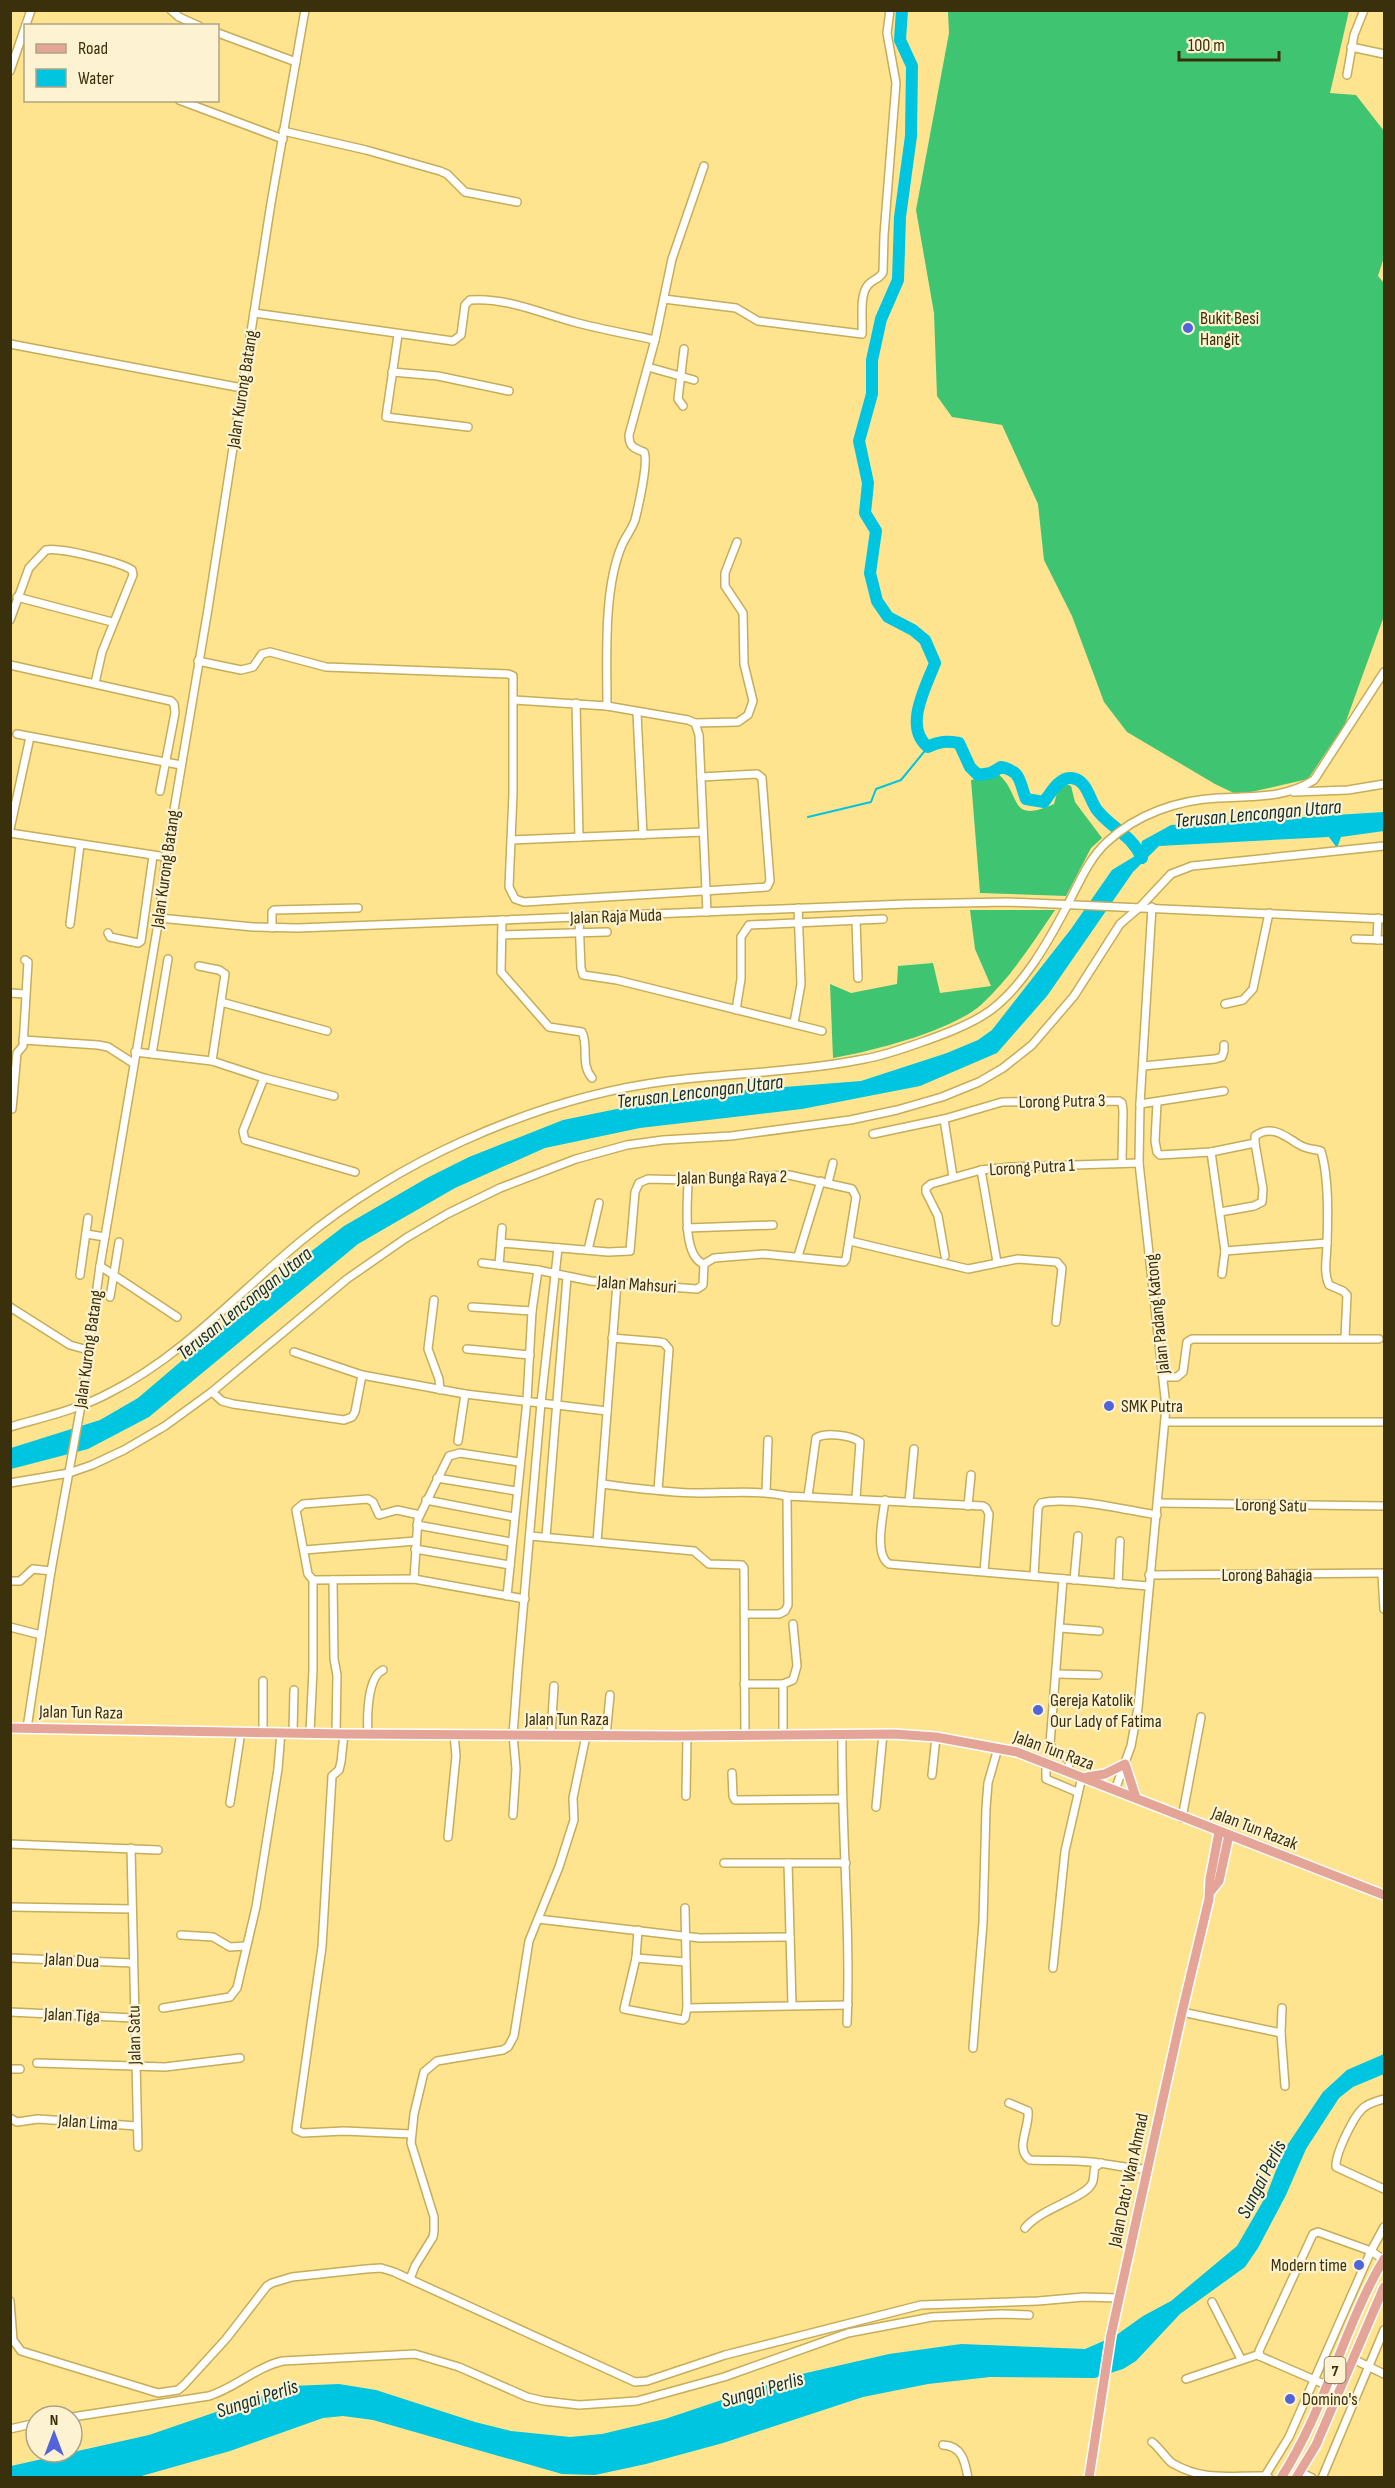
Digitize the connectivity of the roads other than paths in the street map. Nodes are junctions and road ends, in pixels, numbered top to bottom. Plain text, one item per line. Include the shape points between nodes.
1 (171, 10) edge
2 (305, 10) edge
3 (890, 10) edge
4 (1364, 10) edge
5 (195, 24) edge
6 (219, 33) edge
7 (24, 38) edge
8 (1351, 47) junction
9 (1384, 54) edge
10 (296, 62) junction
11 (10, 71) edge
12 (1347, 75) dead end
13 (185, 102) edge
14 (283, 135) junction
15 (704, 166) dead end
16 (517, 202) dead end
17 (664, 299) junction
18 (254, 313) junction
19 (398, 335) junction
20 (655, 340) junction
21 (10, 344) edge
22 (684, 349) dead end
23 (648, 367) junction
24 (392, 372) junction
25 (680, 375) junction
26 (694, 380) dead end
27 (242, 388) junction
28 (509, 391) dead end
29 (683, 406) dead end
30 (468, 427) dead end
31 (737, 542) dead end
32 (17, 597) junction
33 (12, 611) edge
34 (10, 620) edge
35 (112, 622) junction
36 (198, 661) junction
37 (10, 665) edge
38 (1384, 672) edge
39 (95, 683) junction
40 (514, 700) junction
41 (576, 703) junction
42 (607, 706) junction
43 (637, 713) junction
44 (695, 723) junction
45 (17, 734) dead end
46 (30, 736) junction
47 (166, 763) junction
48 (181, 765) junction
49 (701, 777) junction
50 (1384, 784) edge
51 (160, 791) dead end
52 (1292, 792) junction
53 (10, 831) edge
54 (703, 832) junction
55 (643, 835) junction
56 (579, 837) junction
57 (511, 840) junction
58 (80, 845) junction
59 (1384, 846) edge
60 (153, 856) junction
61 (166, 857) junction
62 (706, 893) junction
63 (1071, 903) junction
64 (1141, 906) junction
65 (1152, 907) junction
66 (358, 908) dead end
67 (798, 908) junction
68 (707, 912) junction
69 (1269, 913) junction
70 (159, 918) junction
71 (579, 918) junction
72 (884, 919) dead end
73 (1381, 919) edge
74 (502, 920) junction
75 (856, 920) junction
76 (798, 922) junction
77 (70, 924) dead end
78 (272, 928) junction
79 (607, 932) dead end
80 (108, 933) dead end
81 (579, 933) junction
82 (502, 935) junction
83 (1355, 939) dead end
84 (1381, 940) edge
85 (168, 959) dead end
86 (25, 960) dead end
87 (199, 966) dead end
88 (858, 978) dead end
89 (10, 993) edge
90 (25, 994) junction
91 (221, 1002) junction
92 (1225, 1004) dead end
93 (736, 1010) junction
94 (794, 1023) junction
95 (327, 1031) dead end
96 (822, 1031) dead end
97 (23, 1040) junction
98 (1224, 1045) dead end
99 (135, 1052) junction
100 (14, 1054) edge
101 (152, 1054) junction
102 (212, 1061) junction
103 (133, 1063) junction
104 (1143, 1066) junction
105 (264, 1078) junction
106 (592, 1078) dead end
107 (1224, 1091) dead end
108 (334, 1095) dead end
109 (1157, 1103) junction
110 (1140, 1104) junction
111 (12, 1109) dead end
112 (944, 1119) junction
113 (873, 1134) dead end
114 (1255, 1143) junction
115 (1210, 1152) junction
116 (1122, 1162) junction
117 (833, 1163) dead end
118 (1139, 1163) junction
119 (981, 1170) junction
120 (355, 1172) dead end
121 (953, 1177) junction
122 (688, 1180) junction
123 (825, 1182) junction
124 (599, 1203) dead end
125 (1220, 1212) junction
126 (88, 1218) dead end
127 (773, 1225) dead end
128 (502, 1228) dead end
129 (687, 1228) junction
130 (86, 1234) junction
131 (105, 1237) junction
132 (850, 1241) junction
133 (119, 1242) dead end
134 (501, 1243) junction
135 (1327, 1243) junction
136 (558, 1248) junction
137 (588, 1250) junction
138 (1226, 1251) junction
139 (798, 1256) junction
140 (945, 1256) dead end
141 (997, 1262) junction
142 (482, 1263) dead end
143 (500, 1264) junction
144 (100, 1266) junction
145 (703, 1267) junction
146 (538, 1270) junction
147 (1222, 1274) dead end
148 (80, 1275) dead end
149 (113, 1275) junction
150 (556, 1275) junction
151 (567, 1277) junction
152 (617, 1283) junction
153 (110, 1297) dead end
154 (434, 1300) dead end
155 (10, 1307) edge
156 (472, 1307) dead end
157 (532, 1311) junction
158 (177, 1317) dead end
159 (1056, 1322) dead end
160 (612, 1338) junction
161 (1345, 1338) junction
162 (1379, 1339) dead end
163 (466, 1349) dead end
164 (88, 1350) junction
165 (294, 1352) dead end
166 (530, 1355) junction
167 (362, 1375) junction
168 (1164, 1377) junction
169 (440, 1390) junction
170 (212, 1392) junction
171 (465, 1394) junction
172 (527, 1400) junction
173 (541, 1403) junction
174 (557, 1407) junction
175 (80, 1408) junction
176 (607, 1411) junction
177 (1166, 1422) junction
178 (1384, 1422) edge
179 (10, 1427) edge
180 (768, 1440) dead end
181 (458, 1441) dead end
182 (914, 1449) dead end
183 (519, 1462) junction
184 (69, 1473) junction
185 (970, 1475) dead end
186 (437, 1478) junction
187 (10, 1483) edge
188 (602, 1484) junction
189 (658, 1490) junction
190 (516, 1491) junction
191 (766, 1492) junction
192 (787, 1496) junction
193 (808, 1496) junction
194 (856, 1498) junction
195 (426, 1500) junction
196 (885, 1500) junction
197 (909, 1502) junction
198 (1158, 1503) junction
199 (968, 1506) junction
200 (1384, 1506) edge
201 (420, 1515) junction
202 (1157, 1515) junction
203 (514, 1517) junction
204 (417, 1525) junction
205 (530, 1536) junction
206 (1078, 1536) dead end
207 (546, 1537) junction
208 (1120, 1541) dead end
209 (512, 1542) junction
210 (597, 1542) junction
211 (415, 1545) junction
212 (304, 1550) junction
213 (510, 1565) junction
214 (51, 1570) junction
215 (984, 1571) junction
216 (1383, 1574) edge
217 (1149, 1575) junction
218 (1034, 1576) junction
219 (414, 1579) junction
220 (1063, 1579) junction
221 (313, 1580) junction
222 (333, 1580) junction
223 (1074, 1580) junction
224 (10, 1581) edge
225 (1118, 1584) junction
226 (1148, 1586) junction
227 (507, 1596) junction
228 (525, 1599) junction
229 (1384, 1609) edge
230 (745, 1614) junction
231 (793, 1624) dead end
232 (10, 1627) edge
233 (1060, 1628) junction
234 (1099, 1631) dead end
235 (41, 1635) junction
236 (383, 1670) dead end
237 (1057, 1674) junction
238 (1098, 1675) dead end
239 (263, 1681) dead end
240 (744, 1684) junction
241 (783, 1684) junction
242 (554, 1686) dead end
243 (294, 1690) dead end
244 (610, 1695) dead end
245 (1201, 1717) dead end
246 (10, 1728) edge
247 (27, 1728) junction
248 (241, 1732) junction
249 (263, 1732) junction
250 (282, 1732) junction
251 (293, 1732) junction
252 (310, 1732) junction
253 (340, 1733) junction
254 (368, 1733) junction
255 (454, 1734) junction
256 (883, 1734) junction
257 (513, 1735) junction
258 (550, 1735) junction
259 (842, 1735) junction
260 (586, 1736) junction
261 (606, 1736) junction
262 (687, 1736) junction
263 (745, 1736) junction
264 (783, 1736) junction
265 (936, 1737) junction
266 (998, 1748) junction
267 (1046, 1763) junction
268 (1125, 1764) junction
269 (1067, 1771) junction
270 (732, 1773) dead end
271 (932, 1775) dead end
272 (1082, 1778) junction
273 (1115, 1790) junction
274 (1077, 1792) junction
275 (686, 1796) dead end
276 (1136, 1798) junction
277 (842, 1799) junction
278 (230, 1803) dead end
279 (876, 1807) dead end
280 (513, 1815) dead end
281 (1182, 1818) junction
282 (1219, 1832) junction
283 (1229, 1835) junction
284 (448, 1837) dead end
285 (10, 1844) edge
286 (131, 1848) junction
287 (158, 1850) dead end
288 (724, 1863) dead end
289 (788, 1863) junction
290 (846, 1863) junction
291 (1211, 1891) junction
292 (1384, 1895) edge
293 (10, 1907) edge
294 (685, 1908) dead end
295 (132, 1909) junction
296 (538, 1919) junction
297 (638, 1930) junction
298 (181, 1935) dead end
299 (685, 1935) junction
300 (790, 1937) junction
301 (245, 1946) junction
302 (10, 1958) edge
303 (636, 1958) junction
304 (686, 1962) junction
305 (133, 1963) junction
306 (1053, 1968) dead end
307 (792, 2005) junction
308 (848, 2006) junction
309 (163, 2008) dead end
310 (687, 2008) junction
311 (1282, 2008) dead end
312 (10, 2012) edge
313 (1182, 2012) junction
314 (133, 2018) junction
315 (847, 2023) dead end
316 (1281, 2032) junction
317 (973, 2048) dead end
318 (240, 2058) dead end
319 (37, 2063) dead end
320 (135, 2067) junction
321 (10, 2069) edge
322 (20, 2069) dead end
323 (1285, 2086) dead end
324 (1384, 2099) edge
325 (1009, 2103) dead end
326 (10, 2118) edge
327 (137, 2126) junction
328 (411, 2134) junction
329 (138, 2147) dead end
330 (1101, 2163) junction
331 (1147, 2169) junction
332 (1384, 2189) edge
333 (1384, 2227) edge
334 (1025, 2228) dead end
335 (1371, 2251) junction
336 (1384, 2260) edge
337 (410, 2279) junction
338 (1384, 2287) edge
339 (1119, 2298) junction
340 (10, 2301) edge
341 (1212, 2302) dead end
342 (1029, 2315) dead end
343 (1384, 2330) edge
344 (1260, 2356) junction
345 (1241, 2359) junction
346 (1353, 2359) junction
347 (1368, 2367) junction
348 (1384, 2374) edge
349 (1186, 2379) dead end
350 (1316, 2379) junction
351 (1329, 2385) junction
352 (1340, 2391) junction
353 (84, 2415) edge
354 (1152, 2442) dead end
355 (943, 2445) dead end
356 (1298, 2475) edge
357 (1267, 2477) edge
358 (968, 2478) edge
359 (1089, 2478) edge
360 (1281, 2478) edge
361 (1312, 2478) edge
362 (1322, 2478) edge

1 - 5 street
2 - 10 street, Jalan Kurong Batang
3 - 17 street via 886,33 896,82 883,272 866,289 862,334 758,321 736,308
4 - 8 street
6 - 10 street
7 - 11 street
8 - 9 street
8 - 12 street
10 - 14 street, Jalan Kurong Batang
13 - 14 street
14 - 16 street via 366,150 440,171 465,192
14 - 18 street, Jalan Kurong Batang
15 - 17 street via 672,259
17 - 20 street
18 - 19 street
18 - 27 street, Jalan Kurong Batang
19 - 20 street via 453,341 461,334 467,302 477,299 513,304
19 - 24 street
20 - 23 street
21 - 27 street
22 - 25 street
23 - 25 street
23 - 42 street via 629,435 629,443 644,452 646,462 634,522 621,546 612,585
24 - 28 street via 438,376
24 - 30 street via 386,417
25 - 26 street
25 - 29 street via 678,399
27 - 36 street, Jalan Kurong Batang
31 - 44 street via 725,573 725,586 743,613 744,664 753,701 748,716 738,722
32 - 33 street
32 - 35 street
32 - 35 street via 29,568 46,550 121,564 133,573
33 - 34 street
35 - 39 street
36 - 40 street via 241,670 270,652 321,667 508,674 515,680
36 - 48 street, Jalan Kurong Batang
37 - 39 street
38 - 52 street via 1314,780
39 - 47 street via 174,704
40 - 41 street
40 - 57 street
41 - 42 street
41 - 56 street
42 - 43 street
43 - 44 street
43 - 55 street
44 - 49 street
45 - 46 street
46 - 47 street
46 - 53 street
47 - 48 street
47 - 51 street
48 - 61 street, Jalan Kurong Batang
49 - 54 street
49 - 62 street via 757,774 762,778 770,881 765,889
50 - 52 street
52 - 63 street via 1213,798 1150,813 1108,841 1080,882
53 - 58 street
54 - 55 street
54 - 62 street
55 - 56 street
56 - 57 street
57 - 62 street via 509,887 519,901
58 - 60 street
58 - 77 street
59 - 64 street via 1182,868 1171,874
60 - 61 street
60 - 80 street via 141,941 110,937
61 - 70 street, Jalan Kurong Batang
62 - 68 street
63 - 64 street, Jalan Raja Muda
63 - 67 street, Jalan Raja Muda via 906,903
63 - 175 street via 1005,997 977,1018 936,1037 864,1059 626,1088 563,1104 462,1141 337,1213 179,1348 111,1393
64 - 65 street, Jalan Raja Muda
64 - 170 street via 1120,924 1074,996 1032,1045 979,1082 870,1117 627,1146 576,1159 500,1188 406,1238 347,1279
65 - 69 street, Jalan Raja Muda
65 - 104 street, Jalan Padang Katong
66 - 78 street via 274,910
67 - 68 street, Jalan Raja Muda
67 - 76 street
68 - 71 street, Jalan Raja Muda
69 - 73 street, Jalan Raja Muda
69 - 92 street via 1253,990 1243,999
70 - 78 street, Jalan Raja Muda
70 - 99 street, Jalan Kurong Batang
71 - 74 street, Jalan Raja Muda
71 - 81 street
72 - 75 street
73 - 84 street
74 - 78 street, Jalan Raja Muda
74 - 82 street
75 - 76 street
75 - 88 street
76 - 93 street via 753,924 743,931
76 - 94 street via 801,993
79 - 81 street
81 - 82 street
81 - 93 street via 583,975
82 - 106 street via 503,975 549,1027 582,1032 586,1069
83 - 84 street
85 - 101 street
86 - 90 street
87 - 91 street via 225,974
89 - 90 street
90 - 97 street
91 - 95 street
91 - 102 street
93 - 94 street
94 - 96 street
97 - 100 street via 23,1046
97 - 103 street via 108,1047
98 - 104 street via 1222,1057 1215,1059
99 - 101 street
99 - 103 street, Jalan Kurong Batang
100 - 111 street
101 - 102 street
102 - 105 street
103 - 131 street, Jalan Kurong Batang
104 - 110 street, Jalan Padang Katong
105 - 108 street
105 - 120 street via 243,1131 245,1140
107 - 109 street
109 - 110 street
109 - 115 street via 1157,1152 1163,1156
110 - 118 street, Jalan Padang Katong
112 - 113 street, Lorong Putra 3
112 - 116 street, Lorong Putra 3 via 1002,1102 1119,1101 1123,1111
112 - 121 street
114 - 115 street
114 - 125 street via 1262,1202
114 - 135 street via 1260,1132 1273,1131 1305,1148 1321,1151
115 - 125 street
116 - 118 street, Lorong Putra 1
116 - 119 street, Lorong Putra 1
117 - 123 street
118 - 168 street, Jalan Padang Katong
119 - 121 street, Lorong Putra 1
119 - 141 street
121 - 140 street, Lorong Putra 1 via 927,1186 926,1191 938,1216
122 - 123 street, Jalan Bunga Raya 2 via 789,1175
122 - 129 street
122 - 137 street, Jalan Bunga Raya 2 via 643,1180 636,1191 630,1251
123 - 132 street, Jalan Bunga Raya 2 via 852,1189 856,1194
123 - 139 street
124 - 137 street
125 - 138 street
126 - 130 street
127 - 129 street
128 - 134 street
129 - 145 street via 694,1254
130 - 131 street
130 - 148 street
131 - 144 street, Jalan Kurong Batang
132 - 139 street via 844,1262
132 - 141 street via 956,1268 980,1268
133 - 149 street
134 - 136 street
134 - 143 street
135 - 138 street
135 - 161 street via 1328,1281 1347,1295
136 - 137 street
136 - 150 street
138 - 147 street
139 - 145 street via 724,1257 710,1259
141 - 159 street via 1030,1258 1060,1264
142 - 143 street, Jalan Mahsuri
143 - 146 street, Jalan Mahsuri
144 - 149 street
144 - 164 street, Jalan Kurong Batang
145 - 152 street, Jalan Mahsuri via 703,1285 697,1288
146 - 150 street, Jalan Mahsuri
146 - 157 street
149 - 153 street
149 - 158 street
150 - 151 street, Jalan Mahsuri
150 - 173 street
151 - 152 street, Jalan Mahsuri
151 - 174 street
152 - 160 street
154 - 169 street via 428,1348
155 - 164 street via 70,1345
156 - 157 street
157 - 166 street
160 - 176 street
160 - 189 street via 660,1342 669,1349
161 - 162 street
161 - 168 street via 1192,1340 1187,1342 1183,1372 1177,1377
163 - 166 street
164 - 175 street, Jalan Kurong Batang
165 - 167 street
166 - 172 street
167 - 169 street
167 - 170 street via 355,1412 344,1420 233,1404
168 - 177 street, Jalan Padang Katong
169 - 171 street
170 - 184 street via 124,1450
171 - 172 street
171 - 181 street
172 - 173 street
172 - 183 street
173 - 174 street
173 - 205 street
174 - 176 street
174 - 207 street
175 - 179 street
175 - 184 street, Jalan Kurong Batang
176 - 188 street
177 - 178 street
177 - 198 street, Jalan Padang Katong
180 - 191 street
182 - 197 street
183 - 186 street via 455,1453
183 - 190 street
184 - 187 street
184 - 214 street, Jalan Kurong Batang
185 - 199 street
186 - 190 street
186 - 195 street
188 - 189 street
188 - 210 street
189 - 191 street
190 - 203 street
191 - 192 street
192 - 193 street
192 - 230 street via 788,1605 779,1614
193 - 194 street
193 - 194 street via 816,1438 822,1435 860,1442
194 - 196 street
195 - 201 street
195 - 203 street
196 - 197 street
196 - 215 street via 880,1550 885,1562
197 - 199 street
198 - 200 street, Lorong Satu
198 - 202 street, Jalan Padang Katong
199 - 215 street via 983,1506 988,1511
201 - 204 street
201 - 212 street via 397,1510 379,1515 368,1499 303,1504 296,1513
202 - 217 street, Jalan Padang Katong
202 - 218 street via 1080,1504 1041,1503
203 - 209 street
204 - 209 street
204 - 211 street
205 - 207 street
205 - 228 street
206 - 223 street
207 - 210 street
208 - 225 street
209 - 213 street
210 - 230 street via 694,1551 709,1564 740,1563 744,1569
211 - 212 street
211 - 213 street
211 - 219 street
212 - 221 street via 308,1574
213 - 227 street
214 - 224 street via 33,1569 20,1581
214 - 235 street, Jalan Kurong Batang
215 - 218 street
216 - 217 street, Lorong Bahagia
216 - 229 street
217 - 226 street, Jalan Padang Katong
218 - 220 street
219 - 222 street
219 - 227 street
220 - 223 street
220 - 233 street
221 - 222 street
221 - 252 street
222 - 253 street
223 - 225 street
225 - 226 street
226 - 268 street, Jalan Padang Katong via 1138,1708
227 - 228 street
228 - 257 street
230 - 240 street
231 - 241 street via 796,1676
232 - 235 street
233 - 234 street
233 - 237 street
235 - 247 street, Jalan Kurong Batang
236 - 254 street via 374,1677 371,1688
237 - 238 street
237 - 269 street via 1050,1744 1053,1751 1069,1759
239 - 249 street
240 - 241 street
240 - 263 street
241 - 264 street
242 - 258 street
243 - 251 street
244 - 261 street
245 - 281 street
246 - 247 main road, Jalan Tun Raza
247 - 248 main road, Jalan Tun Raza
248 - 249 main road, Jalan Tun Raza
248 - 278 street
249 - 250 main road, Jalan Tun Raza
250 - 251 main road, Jalan Tun Raza
250 - 301 street via 261,1880
251 - 252 main road, Jalan Tun Raza
252 - 253 main road, Jalan Tun Raza
253 - 254 main road, Jalan Tun Raza
253 - 328 street via 341,1762 332,1776 322,1947 296,2130
254 - 255 main road, Jalan Tun Raza
255 - 257 main road, Jalan Tun Raza
255 - 284 street via 456,1756
256 - 259 main road, Jalan Tun Raza
256 - 265 main road, Jalan Tun Raza
256 - 279 street
257 - 258 main road, Jalan Tun Raza
257 - 280 street
258 - 260 main road, Jalan Tun Raza
259 - 264 main road, Jalan Tun Raza
259 - 277 street
260 - 261 main road, Jalan Tun Raza
260 - 296 street via 573,1798 574,1820
261 - 262 main road, Jalan Tun Raza
262 - 263 main road, Jalan Tun Raza
262 - 275 street
263 - 264 main road, Jalan Tun Raza
265 - 266 main road, Jalan Tun Raza
265 - 271 street
266 - 267 main road, Jalan Tun Raza
266 - 317 street via 988,1783
267 - 269 main road, Jalan Tun Raza
267 - 274 street via 1046,1779
268 - 272 main road via 1105,1774
268 - 273 street, Jalan Padang Katong
268 - 276 main road
269 - 272 main road, Jalan Tun Raza
270 - 277 street via 735,1800
272 - 273 main road, Jalan Tun Raza
272 - 274 street
273 - 276 main road, Jalan Tun Razak
274 - 306 street via 1065,1851
276 - 281 main road, Jalan Tun Razak
277 - 290 street
281 - 282 main road, Jalan Tun Razak
282 - 283 main road, Jalan Tun Razak
282 - 291 main road
283 - 291 main road via 1219,1881
283 - 292 main road, Jalan Tun Razak
285 - 286 street
286 - 287 street
286 - 295 street, Jalan Satu
288 - 289 street
289 - 290 street
289 - 300 street
290 - 308 street
291 - 313 main road, Jalan Dato' Wan Ahmad
293 - 295 street
294 - 299 street
295 - 305 street, Jalan Satu
296 - 297 street
296 - 328 street via 529,1941 511,2043 503,2050 437,2061 427,2067 421,2078
297 - 299 street
297 - 303 street
298 - 301 street via 213,1937 230,1947
299 - 300 street
299 - 304 street
300 - 307 street
301 - 309 street via 234,1994
302 - 305 street, Jalan Dua
303 - 304 street
303 - 310 street via 624,2009 678,2021 685,2018
304 - 310 street
305 - 314 street, Jalan Satu
307 - 308 street
307 - 310 street
308 - 315 street
311 - 316 street
312 - 314 street, Jalan Tiga
313 - 316 street
313 - 331 main road, Jalan Dato' Wan Ahmad
314 - 320 street, Jalan Satu
316 - 323 street
318 - 320 street
319 - 320 street
320 - 327 street, Jalan Satu
321 - 322 street
324 - 332 street via 1362,2109 1335,2163 1336,2167
325 - 330 street via 1028,2111 1029,2124 1022,2149 1030,2160
326 - 327 street, Jalan Lima via 17,2122 38,2119
327 - 329 street, Jalan Satu
328 - 337 street via 412,2151 434,2217 433,2237
330 - 331 street
330 - 334 street via 1095,2167 1093,2182 1086,2190
331 - 339 main road, Jalan Dato' Wan Ahmad
333 - 335 street
335 - 336 street
335 - 344 street via 1318,2232 1313,2234
335 - 350 street
336 - 351 main road, 7
337 - 339 street via 635,2382 921,2305
337 - 340 street via 381,2268 292,2277 272,2283 184,2385 164,2392 152,2392 21,2351 13,2340
338 - 346 main road, 7
339 - 359 main road, Jalan Dato' Wan Ahmad
341 - 345 street
342 - 353 street via 932,2317 848,2333 724,2377 637,2401 579,2405 544,2401 432,2358 395,2354 283,2361 209,2396
343 - 347 street
344 - 345 street
344 - 350 street
345 - 349 street
346 - 347 street
346 - 352 main road, 7
347 - 348 street
347 - 362 street
350 - 351 street
350 - 357 street
351 - 352 street
351 - 360 main road, 7
352 - 356 main road, 7
354 - 357 street via 1172,2463 1197,2475
355 - 358 street via 961,2453
356 - 361 street

